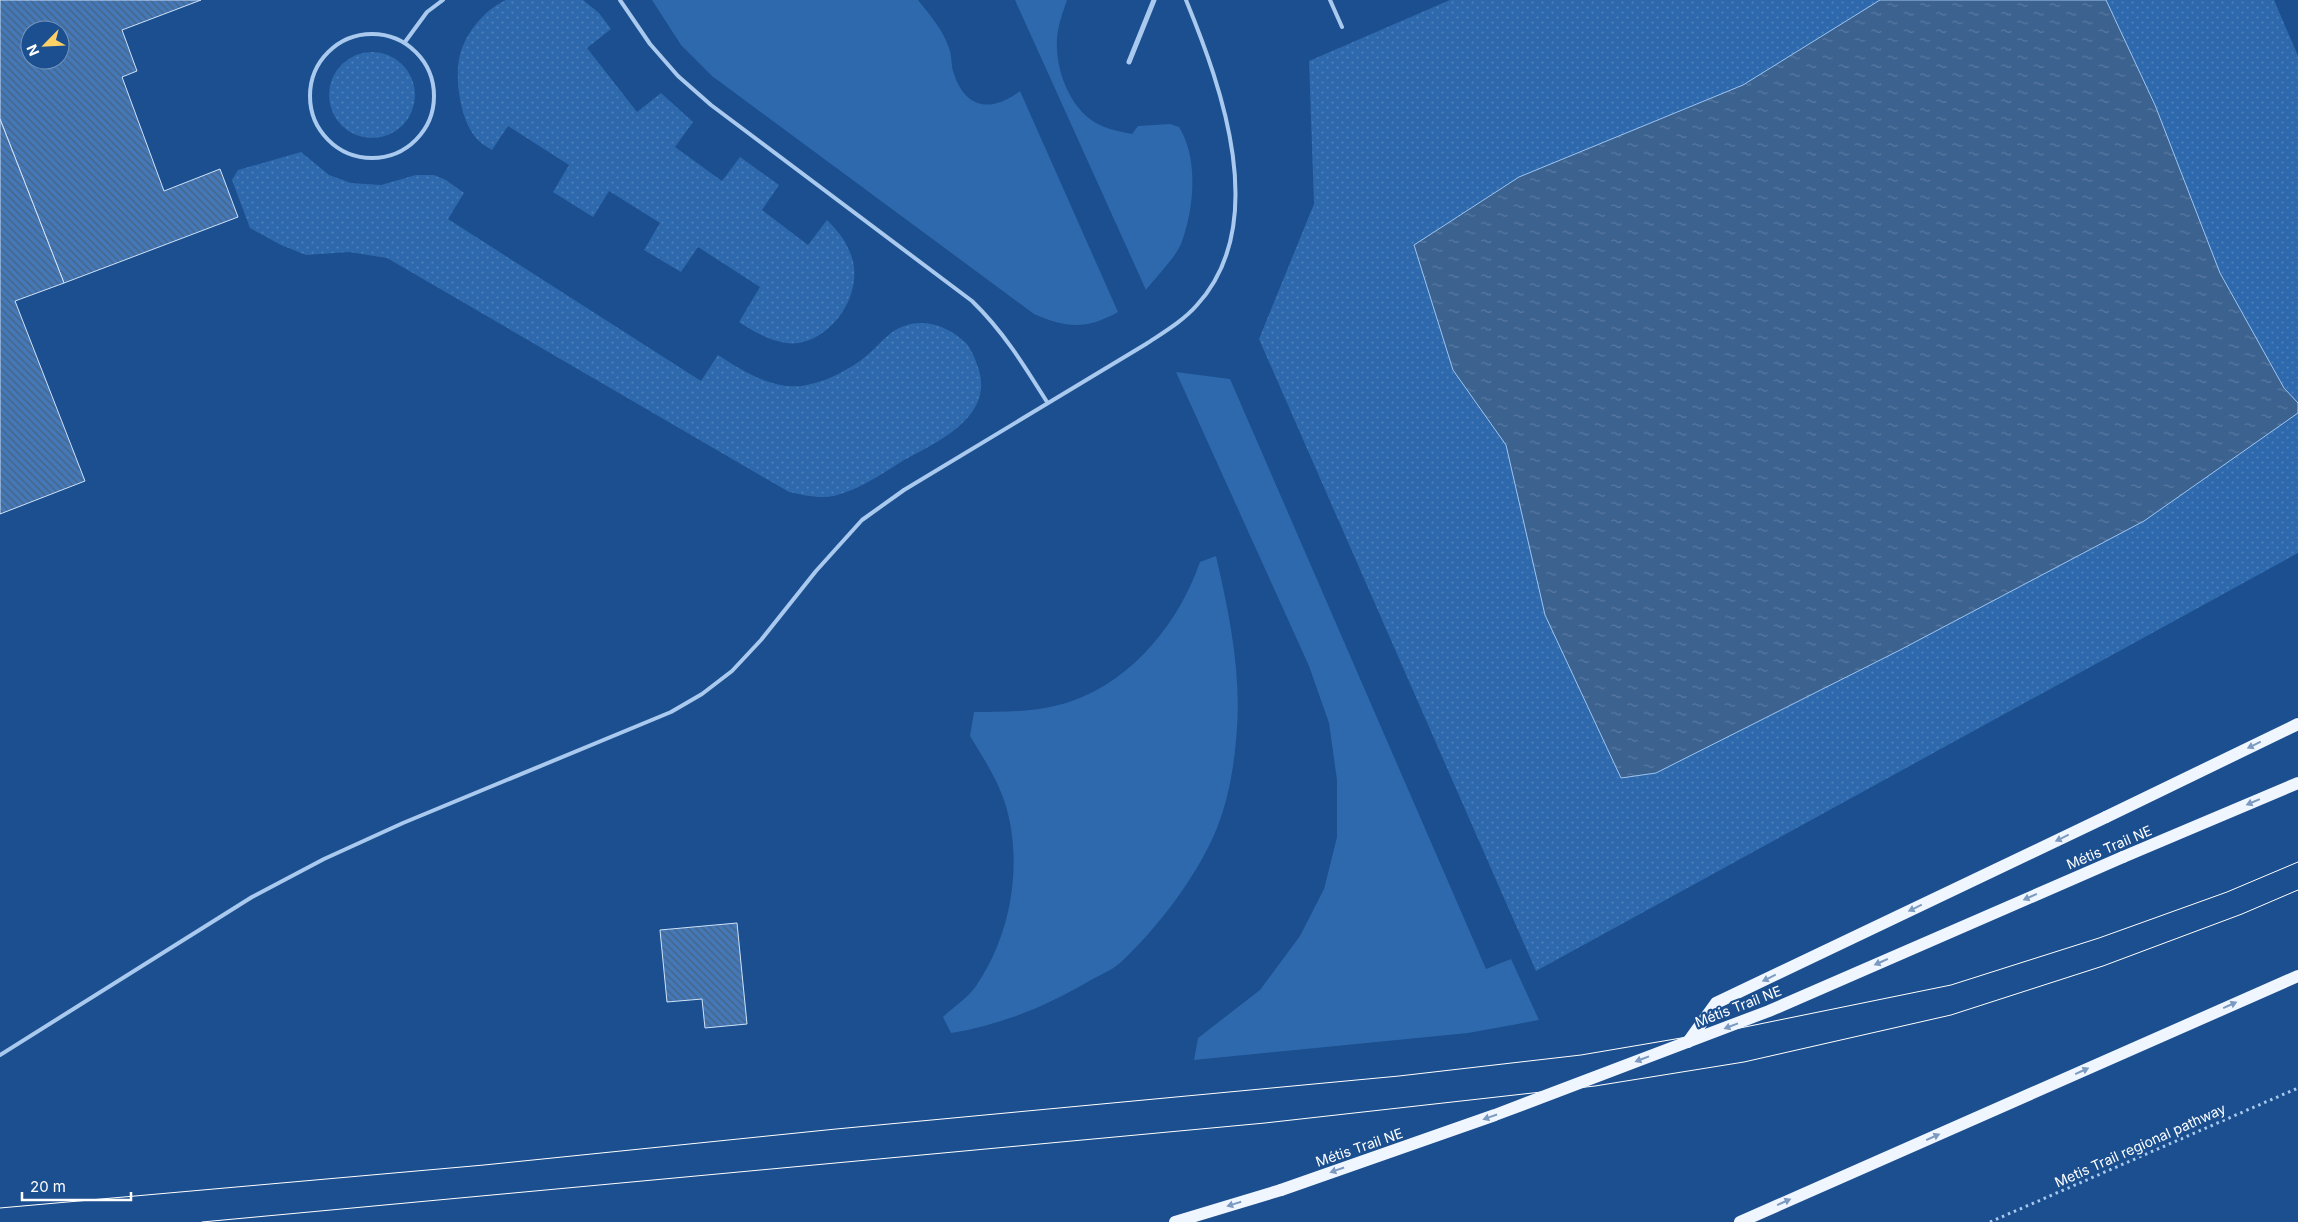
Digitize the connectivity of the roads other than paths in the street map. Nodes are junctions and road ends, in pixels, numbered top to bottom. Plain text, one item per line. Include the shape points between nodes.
1 (443, 0) edge
2 (620, 0) edge
3 (1154, 0) edge
4 (1186, 0) edge
5 (1330, 0) edge
6 (1342, 27) dead end
7 (405, 42) junction
8 (1129, 62) dead end
9 (1047, 402) junction
10 (2298, 724) edge
11 (2298, 783) edge
12 (2298, 976) edge
13 (1688, 1042) junction
14 (0, 1055) edge
15 (1175, 1222) edge
16 (1740, 1222) edge

1 - 7 lane via 427,12
2 - 9 lane via 650,44 678,76 711,105 972,301 1014,349
3 - 8 street
4 - 9 lane via 1218,88 1230,146 1237,195 1234,231 1224,265 1198,304 1182,319
5 - 6 lane
7 - 7 lane via 386,34 365,33 345,38 328,50 316,68 309,88 310,108 318,128 332,144 350,154 370,159 391,156 409,147 424,132 432,113 435,93 431,73
9 - 14 lane via 904,490 862,520 816,570 761,640 732,671 702,694 671,712 324,859 252,897
10 -> 13 main road, bridge via 1716,1003
11 -> 13 main road, Métis Trail NE, bridge via 1769,1011
16 -> 12 main road
13 -> 15 main road, Métis Trail NE, bridge via 1496,1115 1281,1190

